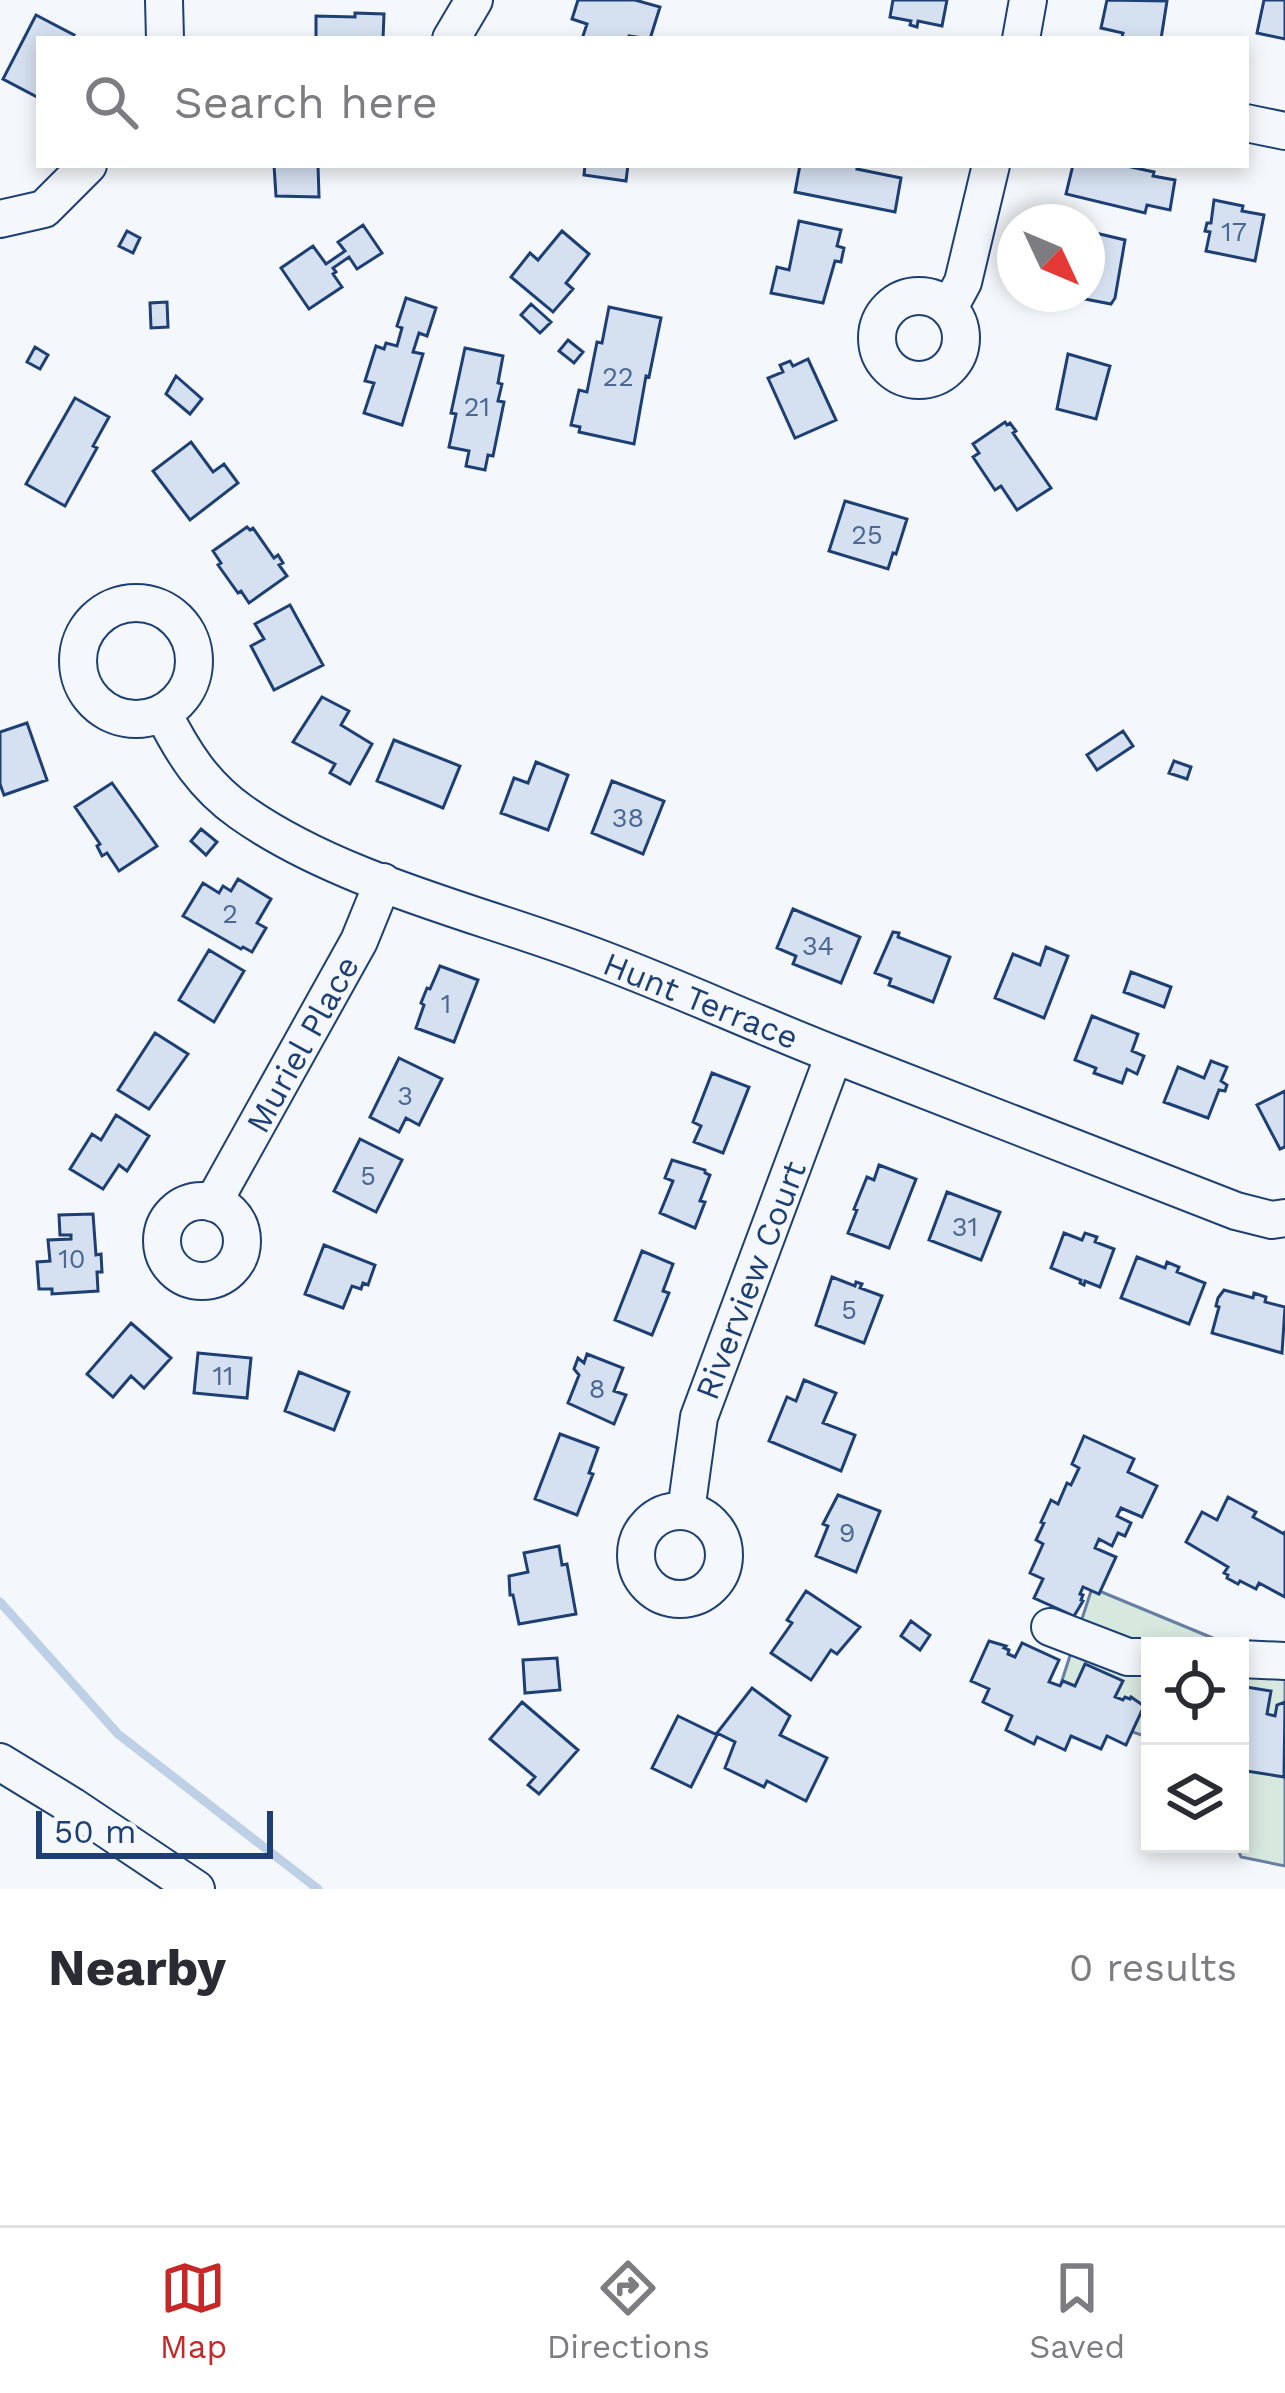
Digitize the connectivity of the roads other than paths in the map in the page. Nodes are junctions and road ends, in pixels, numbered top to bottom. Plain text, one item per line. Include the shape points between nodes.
1 (164, 0) edge
2 (474, 0) edge
3 (1028, 0) edge
4 (165, 36) edge
5 (453, 36) edge
6 (1022, 36) edge
7 (1249, 124) edge
8 (1285, 131) edge
9 (85, 168) edge
10 (991, 168) edge
11 (0, 219) edge
12 (949, 308) dead end
13 (163, 713) dead end
14 (383, 882) junction
15 (834, 1055) junction
16 (213, 1203) dead end
17 (1285, 1218) edge
18 (686, 1511) dead end
19 (1050, 1628) dead end
20 (1141, 1657) edge
21 (1249, 1659) edge
22 (1285, 1661) edge
23 (0, 1762) edge
24 (196, 1889) edge

1 - 4 street
2 - 5 street
3 - 6 street
7 - 8 street
9 - 11 street via 44,209
10 - 12 street
13 - 14 street, Hunt Terrace via 208,787 239,811
14 - 15 street, Hunt Terrace via 588,954
14 - 16 street, Muriel Place
15 - 17 street, Hunt Terrace via 1236,1210
15 - 18 street, Riverview Court via 699,1417
19 - 20 street
21 - 22 street
23 - 24 street

